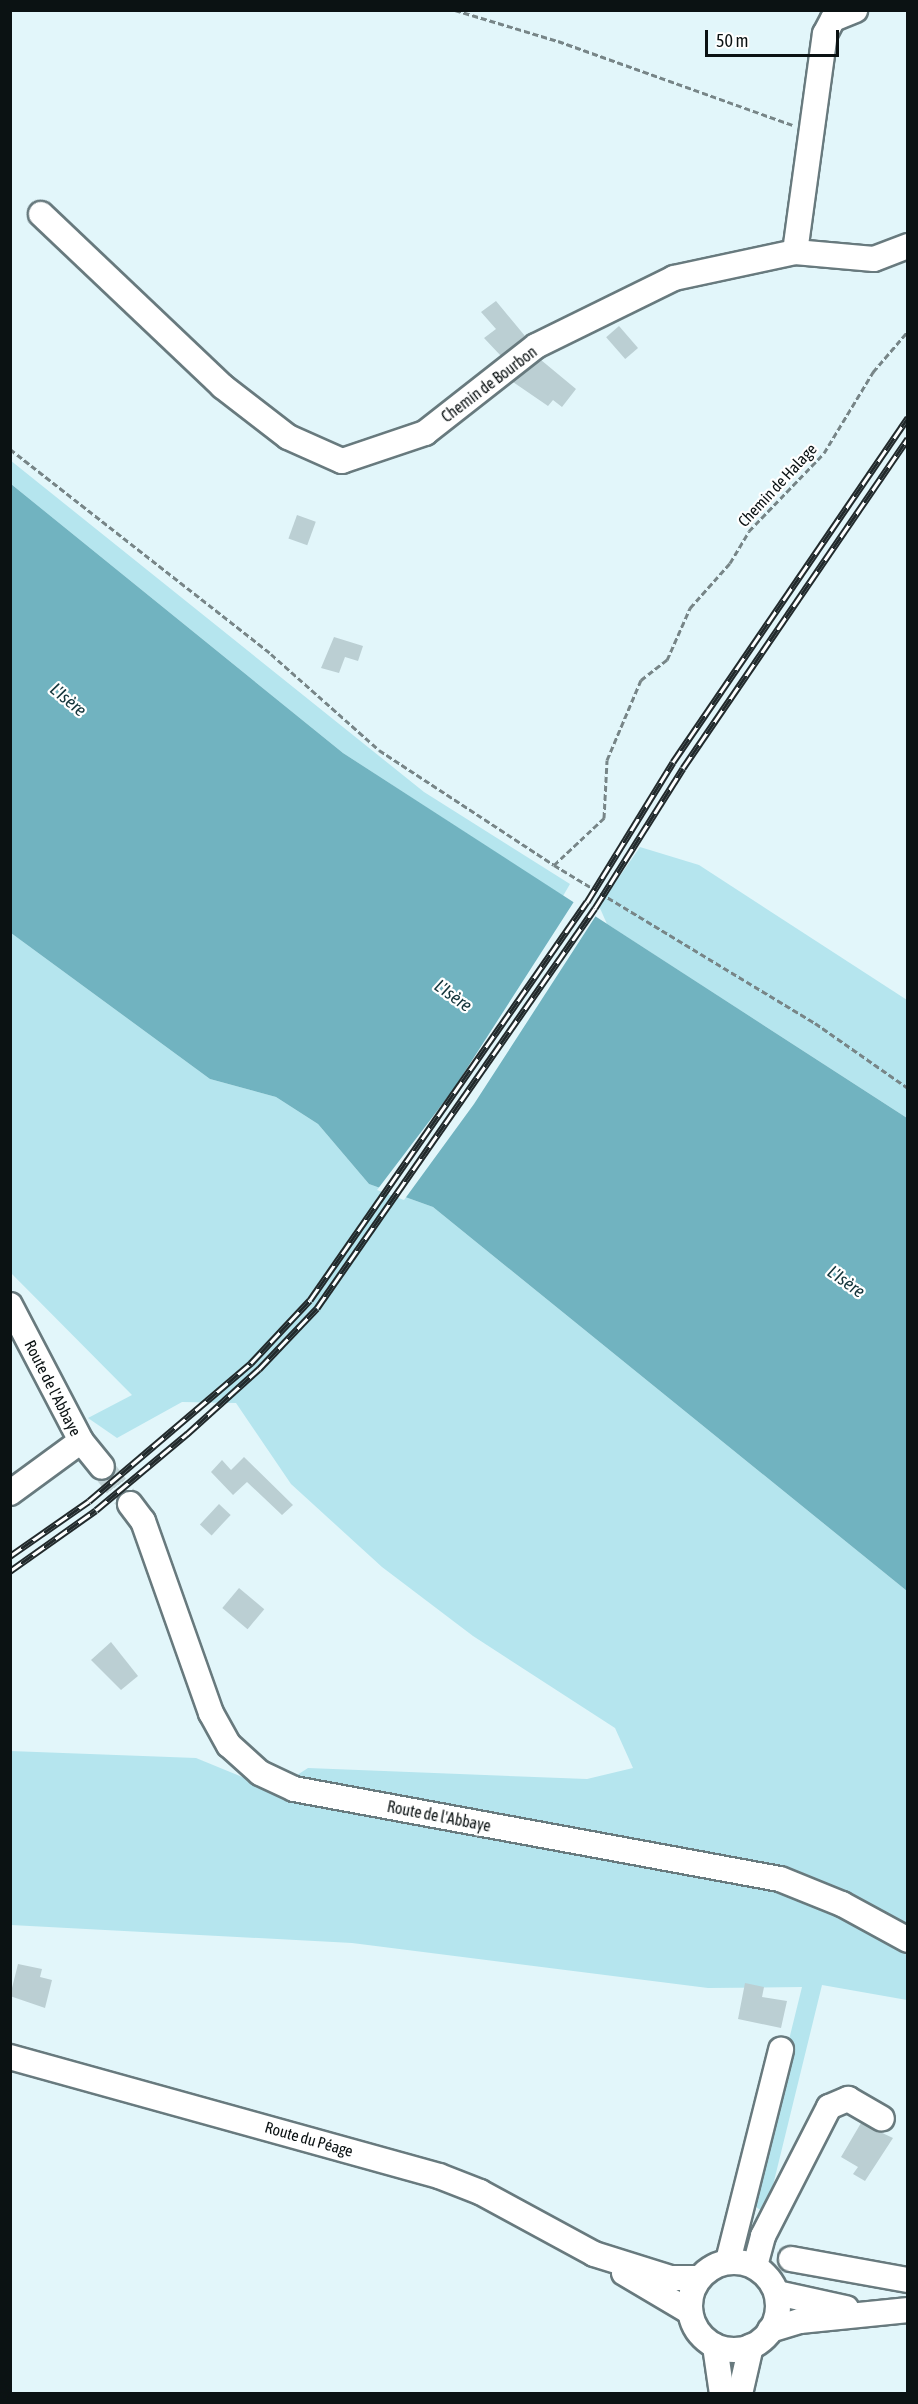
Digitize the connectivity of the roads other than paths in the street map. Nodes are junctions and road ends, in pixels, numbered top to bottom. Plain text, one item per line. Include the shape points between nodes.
1 (855, 10) edge
2 (41, 214) dead end
3 (908, 246) edge
4 (795, 252) junction
5 (10, 1305) edge
6 (81, 1442) junction
7 (102, 1467) tunnel mouth
8 (10, 1493) edge
9 (130, 1504) tunnel mouth
10 (908, 1940) edge
11 (781, 2050) dead end
12 (10, 2057) edge
13 (882, 2119) dead end
14 (594, 2254) junction
15 (791, 2259) dead end
16 (728, 2261) junction
17 (755, 2266) junction
18 (699, 2278) junction
19 (908, 2280) edge
20 (777, 2293) junction
21 (908, 2310) edge
22 (690, 2312) junction
23 (879, 2312) junction
24 (770, 2330) junction
25 (715, 2346) junction
26 (751, 2346) junction
27 (722, 2394) edge
28 (740, 2394) edge

1 - 4 street via 833,19 825,34
2 - 4 street, Chemin de Bourbon via 222,386 288,437 342,461 425,433 536,346 646,290 700,270
3 - 4 street, Chemin de Bourbon via 874,259
5 - 6 street, Route de l'Abbaye
6 - 7 street, Route de l'Abbaye
6 - 8 street
9 - 10 street, Route de l'Abbaye via 143,1521 211,1713 229,1745 260,1773 294,1789 780,1879 842,1904
11 - 16 street
12 - 14 street, Route du Péage via 439,2176 480,2192
13 - 17 street via 848,2099 829,2107 763,2236
14 - 18 street, Route du Péage via 671,2278
14 - 22 street, Route du Péage
15 - 19 street
16 - 17 street
16 - 18 street
17 - 20 street
18 - 22 street
20 - 23 street
20 - 24 street via 779,2308
21 - 23 street
22 - 25 street via 699,2333
23 - 24 street via 800,2320
24 - 26 street
25 - 26 street via 730,2350
25 - 27 street
26 - 28 street

